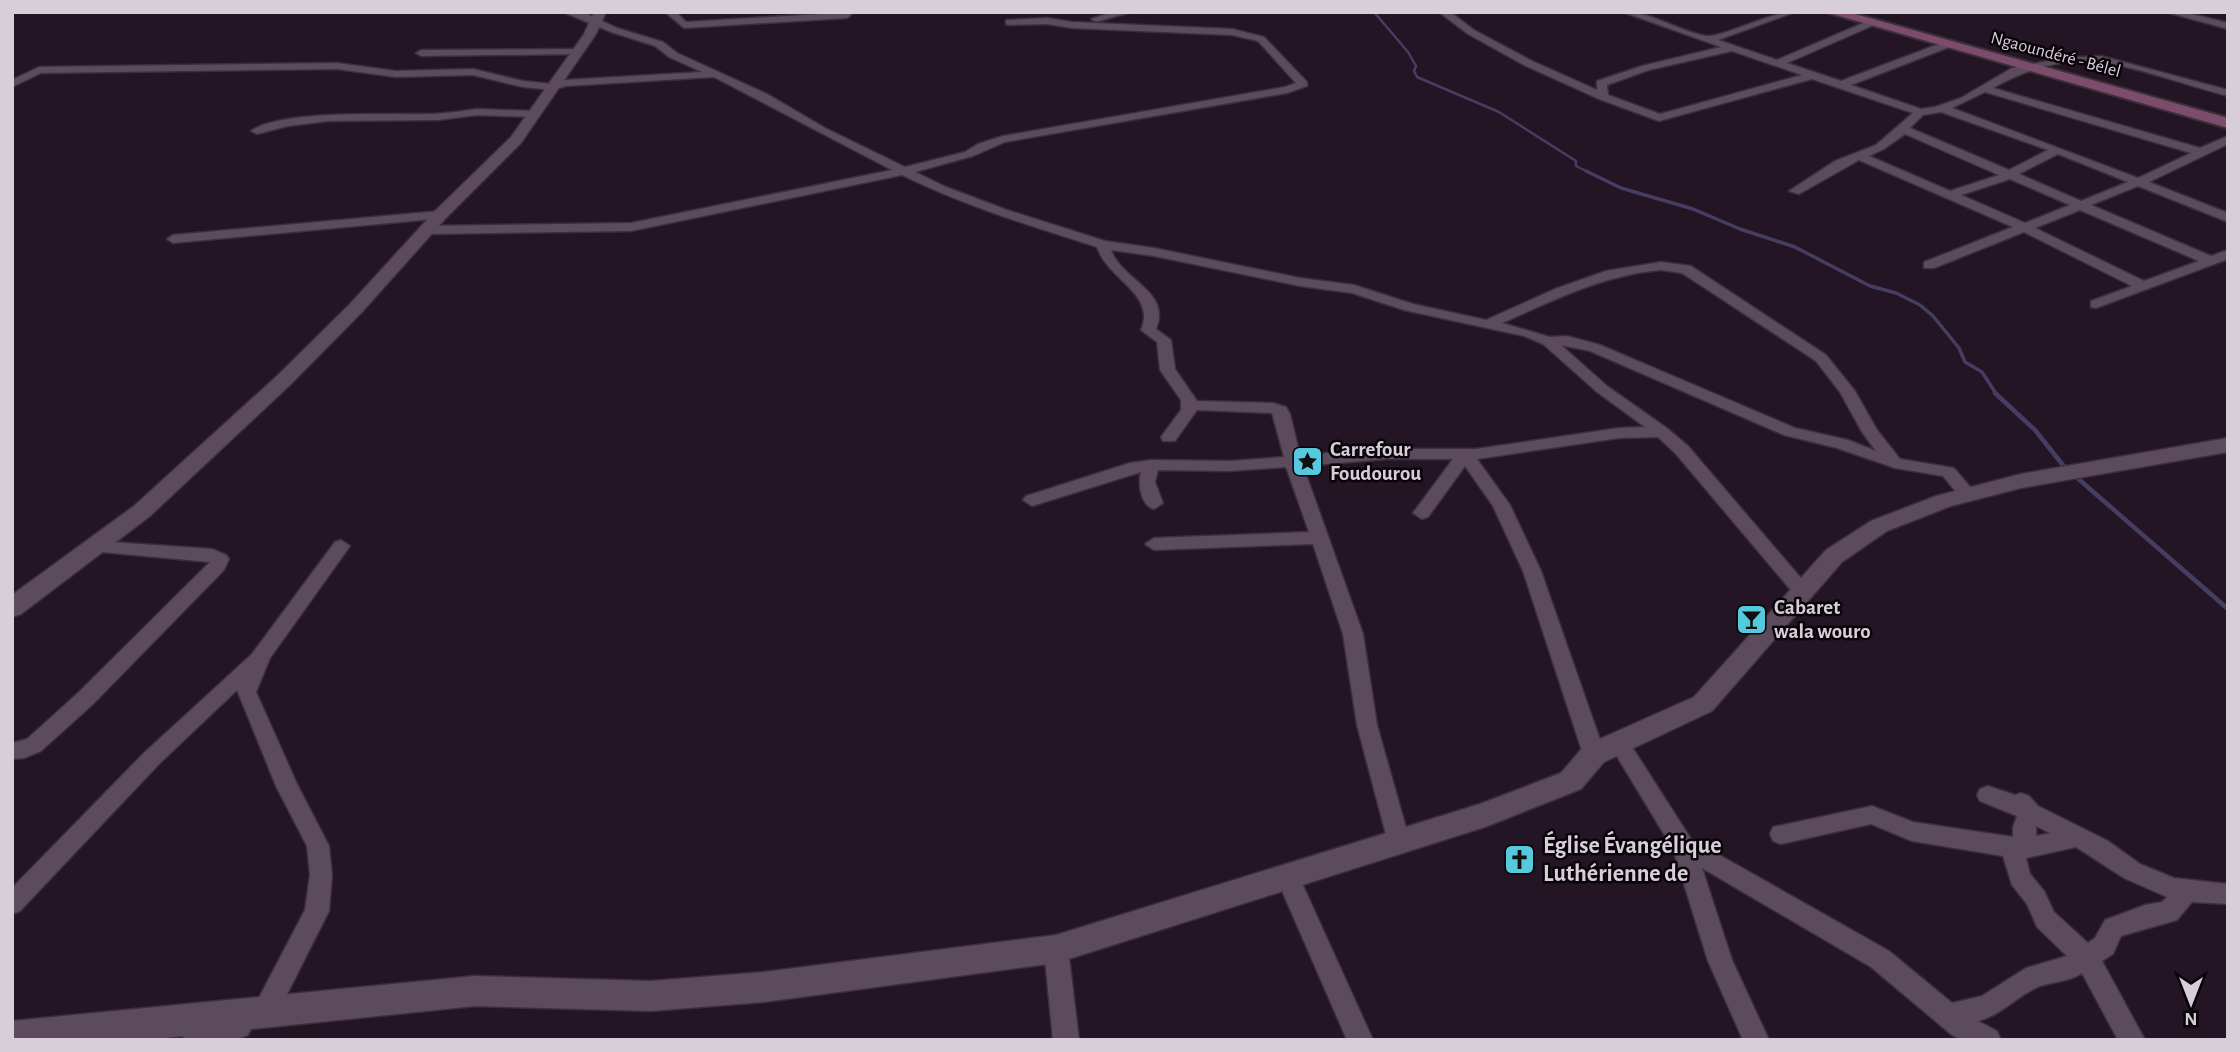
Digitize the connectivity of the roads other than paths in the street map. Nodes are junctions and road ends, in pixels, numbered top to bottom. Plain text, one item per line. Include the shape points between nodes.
1 (568, 12) edge
2 (670, 12) edge
3 (849, 12) edge
4 (1126, 12) edge
5 (1456, 12) edge
6 (1628, 12) edge
7 (1670, 12) edge
8 (1790, 12) edge
9 (1832, 12) edge
10 (2171, 12) edge
11 (1445, 13) edge
12 (598, 17) edge
13 (1648, 20) junction
14 (1009, 22) dead end
15 (1871, 23) junction
16 (1068, 25) junction
17 (2225, 25) edge
18 (1709, 40) junction
19 (1948, 44) junction
20 (1731, 48) junction
21 (578, 51) junction
22 (421, 53) dead end
23 (1776, 64) junction
24 (2031, 67) junction
25 (719, 75) junction
26 (1810, 76) junction
27 (12, 83) edge
28 (553, 86) junction
29 (1839, 86) junction
30 (1985, 89) junction
31 (2228, 93) edge
32 (1603, 97) junction
33 (1940, 108) junction
34 (1920, 112) junction
35 (534, 114) junction
36 (2228, 123) edge
37 (1903, 129) junction
38 (257, 131) dead end
39 (2228, 139) edge
40 (2058, 150) junction
41 (2201, 152) junction
42 (1859, 156) junction
43 (904, 171) junction
44 (2010, 175) junction
45 (2138, 183) junction
46 (1795, 191) dead end
47 (1949, 195) junction
48 (2081, 205) junction
49 (440, 215) junction
50 (2228, 218) edge
51 (2023, 228) junction
52 (427, 230) junction
53 (173, 239) dead end
54 (1103, 245) junction
55 (2228, 254) edge
56 (2211, 261) junction
57 (1929, 265) dead end
58 (2144, 286) junction
59 (2096, 304) dead end
60 (1488, 324) junction
61 (1548, 341) junction
62 (1188, 402) junction
63 (1662, 432) junction
64 (1169, 437) dead end
65 (2228, 445) edge
66 (1465, 454) junction
67 (1293, 463) junction
68 (1895, 463) junction
69 (1151, 465) junction
70 (2071, 473) joint
71 (1968, 495) junction
72 (1032, 500) dead end
73 (1154, 503) dead end
74 (1422, 513) dead end
75 (1319, 538) junction
76 (1154, 544) dead end
77 (341, 546) dead end
78 (96, 547) junction
79 (1802, 590) junction
80 (12, 608) edge
81 (261, 655) junction
82 (1607, 750) junction
83 (12, 751) edge
84 (1988, 795) dead end
85 (2025, 807) junction
86 (1781, 834) dead end
87 (2078, 837) junction
88 (1399, 842) junction
89 (1683, 846) junction
90 (2025, 846) junction
91 (1288, 877) junction
92 (2187, 890) junction
93 (2228, 894) edge
94 (12, 904) edge
95 (1056, 949) junction
96 (2087, 958) junction
97 (275, 1012) junction
98 (1948, 1016) junction
99 (12, 1037) edge
100 (195, 1040) edge
101 (1066, 1040) edge
102 (1360, 1040) edge
103 (1756, 1040) edge
104 (1987, 1040) edge
105 (2132, 1040) edge

1 - 12 street
2 - 3 street via 684,25
4 - 16 street
5 - 11 street
6 - 13 street
7 - 13 street
8 - 18 street
9 - 15 main road, Ngaoundéré - Bélel
10 - 17 street
11 - 32 street via 1471,33
12 - 21 street
12 - 25 street
13 - 18 street
14 - 16 street
15 - 19 main road, Ngaoundéré - Bélel
15 - 23 street
16 - 43 street via 1232,32 1261,38 1303,84 1003,139 969,154
18 - 20 street
19 - 24 main road, Ngaoundéré - Bélel
19 - 29 street
20 - 23 street
20 - 32 street via 1601,83
21 - 22 street
21 - 28 street
23 - 26 street
24 - 30 street via 2016,70
24 - 31 street via 2101,59
24 - 36 main road, Ngaoundéré - Bélel
25 - 28 street
25 - 43 street
26 - 29 street
26 - 32 street via 1659,118
27 - 28 street via 39,71 337,66 396,74 473,72
28 - 35 street
29 - 34 street
30 - 33 street
30 - 41 street
33 - 34 street
33 - 40 street
34 - 37 street
35 - 38 street via 328,118
35 - 49 street via 492,166
37 - 42 street
37 - 44 street
39 - 41 street
40 - 44 street
40 - 45 street
41 - 45 street
42 - 46 street
42 - 47 street
43 - 52 street via 631,227
43 - 54 street via 942,190
44 - 47 street
44 - 48 street
45 - 48 street
45 - 50 street
47 - 51 street
48 - 51 street
48 - 56 street
49 - 52 street
49 - 53 street
51 - 57 street
51 - 58 street
52 - 78 street via 284,380 142,511
54 - 60 street via 1354,289 1409,307
54 - 62 street via 1111,264 1155,311 1156,319 1148,330 1164,340 1168,370
55 - 56 street
56 - 58 street
58 - 59 street
60 - 61 street
60 - 68 street via 1617,270 1665,266 1686,270 1821,358
61 - 63 street via 1602,389
61 - 68 street via 1567,340 1594,348 1790,432
62 - 64 street via 1189,410
62 - 67 street via 1201,407 1280,410
63 - 66 street via 1619,433
63 - 79 street
65 - 70 street
66 - 67 street via 1385,454
66 - 74 street
66 - 82 street via 1501,505
67 - 69 street
67 - 75 street
68 - 71 street via 1948,472
69 - 72 street
69 - 73 street via 1147,482
70 - 71 street
71 - 79 street via 1879,526 1833,556
75 - 76 street
75 - 88 street via 1353,634 1367,725
77 - 81 street
78 - 80 street
78 - 83 street via 220,559 85,699 34,744
79 - 82 street via 1703,705
81 - 94 street via 152,758
81 - 97 street via 246,692 318,846 321,875 317,911
82 - 88 street via 1571,781
82 - 89 street
84 - 85 street
85 - 87 street
85 - 90 street
86 - 90 street via 1872,815 1912,831
87 - 90 street
87 - 92 street via 2132,871
88 - 91 street
89 - 98 street via 1880,960
89 - 103 street via 1720,961
90 - 96 street via 2014,854 2020,878 2045,919
91 - 95 street
91 - 102 street
92 - 93 street
92 - 96 street via 2169,912 2113,928 2104,946
95 - 97 street via 764,987 651,996 475,991
95 - 101 street
96 - 98 street via 2066,971 2035,976 1987,1007
96 - 105 street
97 - 99 street
97 - 100 street
98 - 104 street

